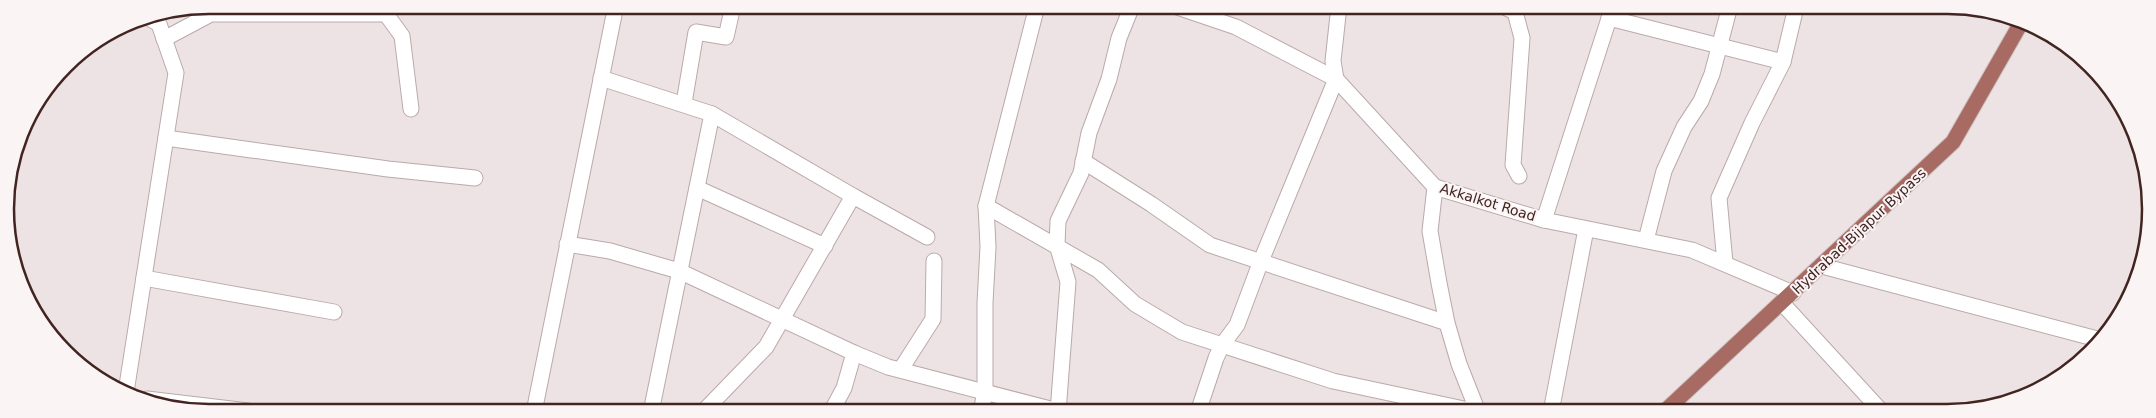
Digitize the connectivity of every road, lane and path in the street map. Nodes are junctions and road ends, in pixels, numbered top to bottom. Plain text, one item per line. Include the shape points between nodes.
1 (204, 14) edge
2 (388, 14) edge
3 (614, 14) edge
4 (731, 14) edge
5 (1035, 14) edge
6 (1129, 14) edge
7 (1198, 14) edge
8 (1338, 14) edge
9 (1516, 14) edge
10 (1610, 14) edge
11 (1617, 14) edge
12 (1728, 14) edge
13 (1794, 14) edge
14 (154, 21) edge
15 (2019, 28) edge
16 (164, 39) junction
17 (1720, 46) junction
18 (1783, 62) junction
19 (601, 78) junction
20 (1336, 79) junction
21 (684, 103) junction
22 (411, 109) dead end
23 (712, 114) junction
24 (166, 138) junction
25 (1083, 161) junction
26 (1519, 176) dead end
27 (475, 178) dead end
28 (1435, 187) junction
29 (696, 188) junction
30 (852, 196) junction
31 (986, 206) junction
32 (1544, 220) junction
33 (1586, 229) junction
34 (927, 237) dead end
35 (1646, 240) junction
36 (567, 244) junction
37 (824, 246) junction
38 (1057, 246) junction
39 (934, 261) dead end
40 (1261, 261) junction
41 (1725, 263) junction
42 (1822, 266) junction
43 (679, 271) junction
44 (144, 278) junction
45 (1793, 292) junction
46 (1782, 303) junction
47 (334, 312) dead end
48 (782, 320) junction
49 (1447, 322) junction
50 (2094, 338) edge
51 (1222, 345) junction
52 (854, 353) junction
53 (901, 369) junction
54 (127, 386) edge
55 (984, 392) junction
56 (536, 404) edge
57 (653, 404) edge
58 (710, 404) edge
59 (835, 404) edge
60 (982, 404) edge
61 (1028, 404) edge
62 (1059, 404) edge
63 (1201, 404) edge
64 (1440, 404) edge
65 (1475, 404) edge
66 (1553, 404) edge
67 (1673, 404) edge
68 (1875, 404) edge

1 - 16 street
2 - 22 street via 402,36
3 - 19 street
4 - 21 street via 726,37 696,32
5 - 31 street
6 - 25 street via 1089,133
7 - 20 street, Akkalkot Road via 1236,27
8 - 20 street via 1333,61
9 - 26 street via 1522,38 1513,165
10 - 32 street
11 - 17 street
12 - 17 street
13 - 18 street
14 - 16 street via 159,24
15 - 42 main road, Hydrabad-Bijapur Bypass via 1953,142
16 - 24 street via 176,73
17 - 18 street
17 - 35 street via 1701,101 1684,127 1664,171
18 - 41 street via 1719,198
19 - 21 street
19 - 36 street
20 - 28 street, Akkalkot Road
20 - 40 street
21 - 23 street
23 - 29 street
23 - 30 street
24 - 27 street via 388,170
24 - 44 street
25 - 38 street via 1081,173 1058,221
25 - 40 street via 1210,246
28 - 32 street, Akkalkot Road
28 - 49 street via 1430,231
29 - 37 street
29 - 43 street
30 - 34 street
30 - 37 street
31 - 38 street
31 - 55 street
32 - 33 street, Akkalkot Road
33 - 35 street, Akkalkot Road
33 - 66 street
35 - 41 street, Akkalkot Road via 1692,250
36 - 43 street
36 - 56 street
37 - 48 street
38 - 51 street via 1098,270 1150,314 1182,332
38 - 62 street via 1068,282
39 - 53 street via 933,319
40 - 49 street
40 - 51 street via 1237,325
41 - 45 street, Akkalkot Road
42 - 45 main road, Hydrabad-Bijapur Bypass
42 - 50 street
43 - 48 street
43 - 57 street
44 - 47 street
44 - 54 street
45 - 46 main road, Hydrabad-Bijapur Bypass
46 - 67 main road, Hydrabad-Bijapur Bypass
46 - 68 street
48 - 52 street
48 - 58 street via 766,347
49 - 65 street
51 - 63 street
51 - 64 street via 1334,382
52 - 53 street
52 - 59 street via 844,388
53 - 55 street
55 - 60 street
55 - 61 street

